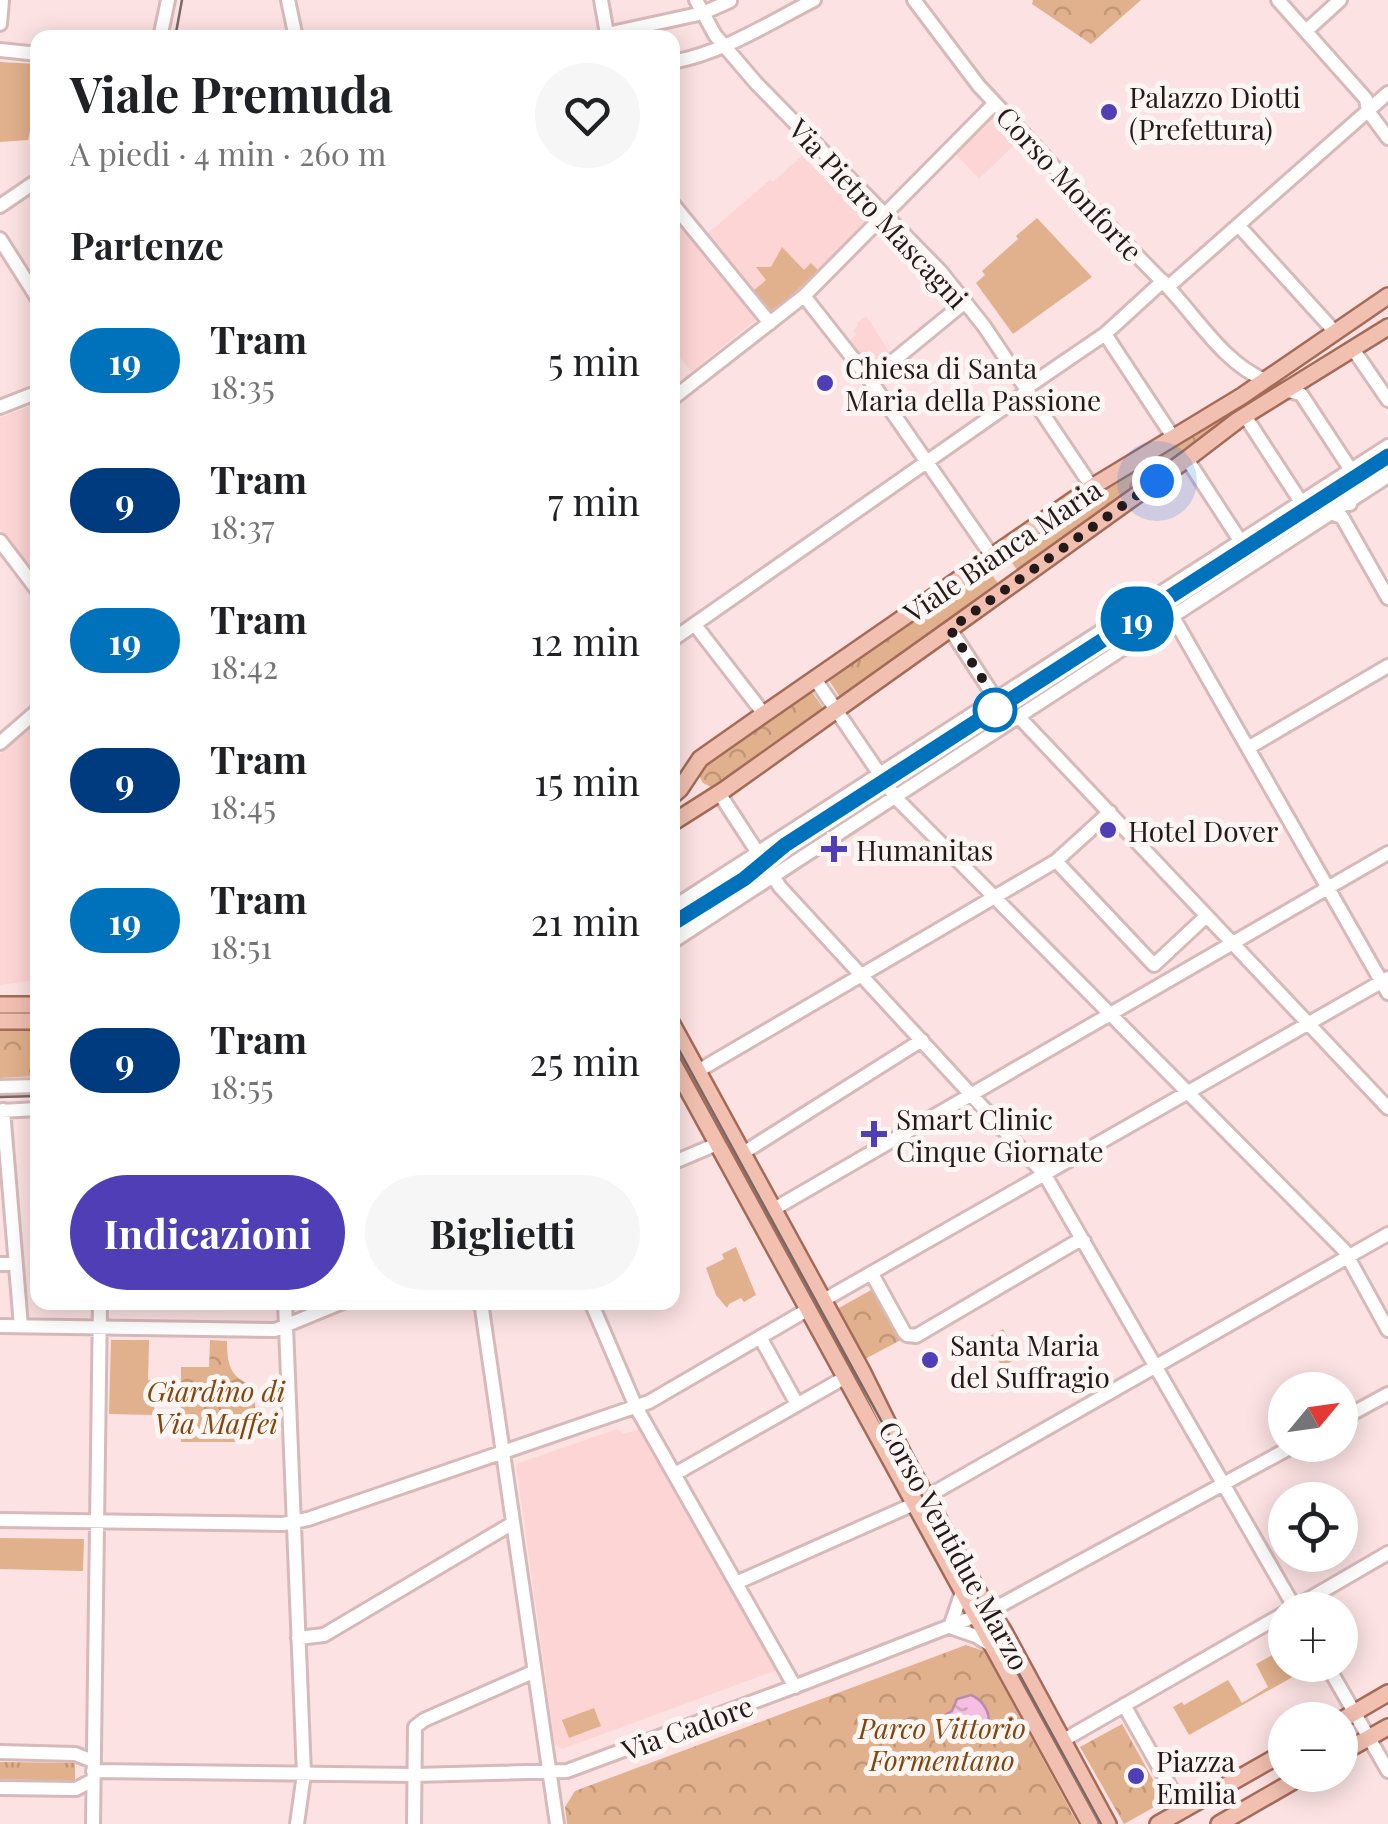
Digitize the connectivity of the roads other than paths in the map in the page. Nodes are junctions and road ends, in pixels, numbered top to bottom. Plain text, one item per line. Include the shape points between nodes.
1 (2, 0) edge
2 (168, 0) edge
3 (288, 0) edge
4 (600, 0) edge
5 (814, 0) edge
6 (914, 0) edge
7 (1278, 0) edge
8 (1340, 0) edge
9 (730, 1) edge
10 (695, 9) edge
11 (0, 24) edge
12 (162, 30) edge
13 (294, 30) edge
14 (606, 30) edge
15 (621, 30) edge
16 (1306, 31) junction
17 (722, 44) junction
18 (0, 50) edge
19 (30, 53) edge
20 (680, 61) edge
21 (1388, 92) edge
22 (995, 103) junction
23 (1368, 111) junction
24 (1388, 138) edge
25 (30, 185) edge
26 (0, 206) edge
27 (680, 213) edge
28 (885, 214) junction
29 (1238, 225) junction
30 (0, 239) edge
31 (1165, 284) junction
32 (30, 286) edge
33 (804, 296) junction
34 (1388, 296) edge
35 (965, 302) junction
36 (770, 322) junction
37 (1388, 326) edge
38 (1334, 332) junction
39 (1106, 334) junction
40 (1353, 350) junction
41 (1234, 360) junction
42 (870, 380) junction
43 (1265, 380) junction
44 (1291, 386) junction
45 (1027, 389) junction
46 (680, 393) edge
47 (30, 395) edge
48 (1242, 396) junction
49 (1388, 400) edge
50 (0, 407) edge
51 (1245, 416) junction
52 (1173, 437) junction
53 (1388, 446) edge
54 (1188, 459) junction
55 (928, 463) junction
56 (1351, 470) junction
57 (1388, 476) edge
58 (1092, 487) junction
59 (1300, 502) junction
60 (1350, 502) junction
61 (1334, 513) junction
62 (0, 540) edge
63 (1240, 542) junction
64 (992, 556) junction
65 (30, 581) edge
66 (1012, 585) junction
67 (1388, 587) edge
68 (1388, 598) edge
69 (1173, 617) junction
70 (695, 625) junction
71 (950, 629) junction
72 (680, 635) edge
73 (1388, 666) edge
74 (816, 679) junction
75 (995, 698) junction
76 (836, 709) junction
77 (764, 714) junction
78 (30, 717) edge
79 (1019, 717) junction
80 (0, 743) edge
81 (1248, 748) junction
82 (695, 766) junction
83 (879, 773) junction
84 (680, 782) edge
85 (719, 793) junction
86 (896, 798) junction
87 (1110, 812) junction
88 (680, 818) edge
89 (1388, 852) edge
90 (758, 853) junction
91 (1056, 861) junction
92 (773, 876) junction
93 (1328, 888) junction
94 (994, 897) junction
95 (680, 900) edge
96 (1201, 922) dead end
97 (680, 937) edge
98 (1233, 943) junction
99 (861, 976) junction
100 (1386, 984) edge
101 (0, 1005) edge
102 (30, 1005) edge
103 (1110, 1014) junction
104 (0, 1021) edge
105 (30, 1021) edge
106 (1308, 1023) junction
107 (680, 1038) edge
108 (922, 1040) junction
109 (698, 1071) junction
110 (680, 1076) edge
111 (30, 1086) edge
112 (0, 1088) edge
113 (1188, 1092) junction
114 (972, 1094) junction
115 (1388, 1108) edge
116 (30, 1109) edge
117 (2, 1110) edge
118 (717, 1144) junction
119 (744, 1153) junction
120 (680, 1160) edge
121 (1045, 1175) junction
122 (774, 1210) junction
123 (1388, 1234) edge
124 (1084, 1242) junction
125 (1348, 1257) junction
126 (0, 1264) edge
127 (16, 1264) junction
128 (872, 1274) junction
129 (824, 1300) junction
130 (100, 1310) edge
131 (285, 1310) edge
132 (324, 1310) edge
133 (482, 1310) edge
134 (594, 1310) edge
135 (808, 1310) junction
136 (0, 1326) edge
137 (21, 1326) junction
138 (286, 1326) junction
139 (100, 1327) junction
140 (1388, 1330) edge
141 (760, 1338) junction
142 (1156, 1367) junction
143 (844, 1378) junction
144 (1388, 1394) edge
145 (797, 1404) junction
146 (636, 1407) junction
147 (1358, 1410) edge
148 (502, 1453) junction
149 (1268, 1460) edge
150 (675, 1474) junction
151 (1223, 1484) junction
152 (920, 1501) junction
153 (0, 1520) edge
154 (97, 1522) junction
155 (294, 1522) junction
156 (512, 1522) junction
157 (1388, 1553) edge
158 (736, 1583) junction
159 (962, 1592) junction
160 (1281, 1592) edge
161 (1322, 1592) edge
162 (983, 1614) junction
163 (1268, 1623) edge
164 (950, 1628) junction
165 (298, 1638) junction
166 (992, 1646) junction
167 (533, 1672) junction
168 (795, 1687) junction
169 (1388, 1693) edge
170 (1124, 1705) junction
171 (1358, 1711) edge
172 (1388, 1727) edge
173 (1358, 1728) edge
174 (1369, 1738) junction
175 (1062, 1741) junction
176 (1358, 1744) edge
177 (0, 1752) edge
178 (1268, 1762) edge
179 (93, 1771) junction
180 (1388, 1771) edge
181 (549, 1773) junction
182 (304, 1774) junction
183 (414, 1775) junction
184 (0, 1788) edge
185 (1275, 1792) edge
186 (1180, 1812) junction
187 (92, 1824) edge
188 (297, 1824) edge
189 (414, 1824) edge
190 (556, 1824) edge
191 (1090, 1824) edge
192 (1108, 1824) edge
193 (1158, 1824) edge
194 (1219, 1824) edge

1 - 11 street
2 - 12 street
3 - 13 street
4 - 14 street
5 - 17 street
6 - 22 street, Corso Monforte
7 - 16 street
8 - 16 street
9 - 10 street
10 - 15 street
10 - 17 street, Via Pietro Mascagni
16 - 23 street via 1366,99
17 - 20 street
17 - 28 street, Via Pietro Mascagni
18 - 19 street
21 - 23 street
22 - 28 street
22 - 31 street, Corso Monforte
23 - 24 street
23 - 29 street
25 - 26 street
27 - 36 street
28 - 33 street
28 - 35 street, Via Pietro Mascagni
29 - 31 street
29 - 38 street
30 - 32 street
31 - 39 street
31 - 41 street, Corso Monforte
33 - 36 street
33 - 42 street
34 - 38 main road, Viale Bianca Maria
35 - 42 street
35 - 45 street, Via Pietro Mascagni
36 - 46 street
37 - 40 main road, Viale Bianca Maria
38 - 40 main road
38 - 43 main road, Viale Bianca Maria
39 - 45 street
39 - 52 street
40 - 44 main road, Viale Bianca Maria
40 - 49 street
41 - 43 street, Corso Monforte
41 - 48 street, Corso Monforte
42 - 55 street
43 - 44 main road
43 - 48 main road, Viale Bianca Maria
44 - 51 main road, Viale Bianca Maria
44 - 56 street
45 - 55 street
45 - 58 street, Via Pietro Mascagni
47 - 50 street
48 - 51 main road
48 - 52 main road, Viale Bianca Maria
51 - 54 main road, Viale Bianca Maria
51 - 59 street
52 - 58 main road, Viale Bianca Maria
53 - 56 street
54 - 63 street
54 - 66 main road, Viale Bianca Maria
55 - 64 street
55 - 70 street
56 - 59 street
56 - 60 street
57 - 60 street
58 - 64 main road, Viale Bianca Maria
59 - 61 street
59 - 63 street
60 - 61 street
60 - 67 street via 1351,522
61 - 68 street
61 - 69 street
62 - 65 street
63 - 75 street
64 - 66 main road
64 - 74 main road, Viale Bianca Maria
66 - 71 main road, Viale Bianca Maria
69 - 79 street
69 - 81 street
70 - 72 street
70 - 77 street
71 - 75 street
71 - 76 main road, Viale Bianca Maria
73 - 81 street
74 - 76 street
74 - 77 main road, Viale Bianca Maria
75 - 83 street
76 - 83 street
76 - 85 main road, Viale Bianca Maria
77 - 82 main road, Viale Bianca Maria
78 - 80 street
79 - 86 street
79 - 87 street
81 - 93 street
82 - 84 main road, Viale Bianca Maria
82 - 85 main road via 700,789
83 - 86 street
83 - 90 street
85 - 88 main road, Viale Bianca Maria
85 - 90 street
86 - 92 street
86 - 94 street
87 - 91 street
87 - 98 street
89 - 93 street
90 - 92 street
90 - 95 street
91 - 94 street
91 - 96 street via 1154,965
92 - 97 street
92 - 99 street
93 - 98 street
93 - 100 street
94 - 99 street
94 - 103 street
98 - 103 street
98 - 106 street
99 - 108 street
99 - 109 street
100 - 106 street
101 - 102 main road
103 - 113 street
103 - 114 street
104 - 105 main road
106 - 113 street
106 - 115 street
107 - 109 main road
108 - 114 street
108 - 119 street
109 - 119 main road
110 - 118 main road
111 - 112 street
113 - 121 street
113 - 125 street
114 - 121 street
114 - 122 street
116 - 117 street
117 - 127 street
118 - 120 street
118 - 135 main road
119 - 122 main road
121 - 124 street
121 - 128 street
122 - 129 main road
123 - 125 street
124 - 128 street via 911,1337
124 - 142 street
125 - 140 street
125 - 142 street
126 - 127 street
127 - 137 street
128 - 129 street
129 - 135 main road
129 - 152 main road, Corso Ventidue Marzo
130 - 139 street
131 - 138 street
132 - 138 street
133 - 148 street
134 - 146 street
135 - 141 street
135 - 143 main road, Corso Ventidue Marzo
136 - 137 street
137 - 139 street
138 - 139 street
138 - 155 street
139 - 154 street
141 - 145 street
141 - 146 street
142 - 151 street
142 - 152 street
143 - 145 street
143 - 152 main road, Corso Ventidue Marzo
144 - 147 street
145 - 150 street
146 - 148 street
146 - 150 street
148 - 155 street
148 - 156 street
149 - 151 street, Via Cadore
150 - 158 street
151 - 160 street
151 - 162 street, Via Cadore
152 - 158 street
152 - 159 main road, Corso Ventidue Marzo
152 - 162 main road, Corso Ventidue Marzo
153 - 154 street
154 - 155 street
154 - 179 street
155 - 165 street
156 - 165 street via 324,1635
156 - 167 street
157 - 161 street
158 - 168 street
159 - 162 main road, Corso Ventidue Marzo
159 - 164 street
162 - 164 street, Via Cadore
162 - 166 main road, Corso Ventidue Marzo
162 - 175 main road, Corso Ventidue Marzo via 1004,1630
163 - 170 street
164 - 166 street
164 - 168 street, Via Cadore
165 - 182 street
166 - 191 main road, Corso Ventidue Marzo
167 - 181 street
167 - 183 street via 424,1720 416,1727
168 - 181 street, Via Cadore
169 - 171 main road
170 - 175 street
170 - 186 street
172 - 174 main road
173 - 174 street
174 - 176 main road
174 - 180 street
175 - 192 main road, Corso Ventidue Marzo
177 - 179 street, Via Cadore via 76,1754
178 - 186 main road
179 - 182 street, Via Cadore
179 - 184 street, Via Cadore via 76,1788
179 - 187 street
181 - 183 street, Via Cadore
181 - 190 street
182 - 183 street, Via Cadore
182 - 188 street
183 - 189 street
185 - 194 main road
186 - 193 main road

